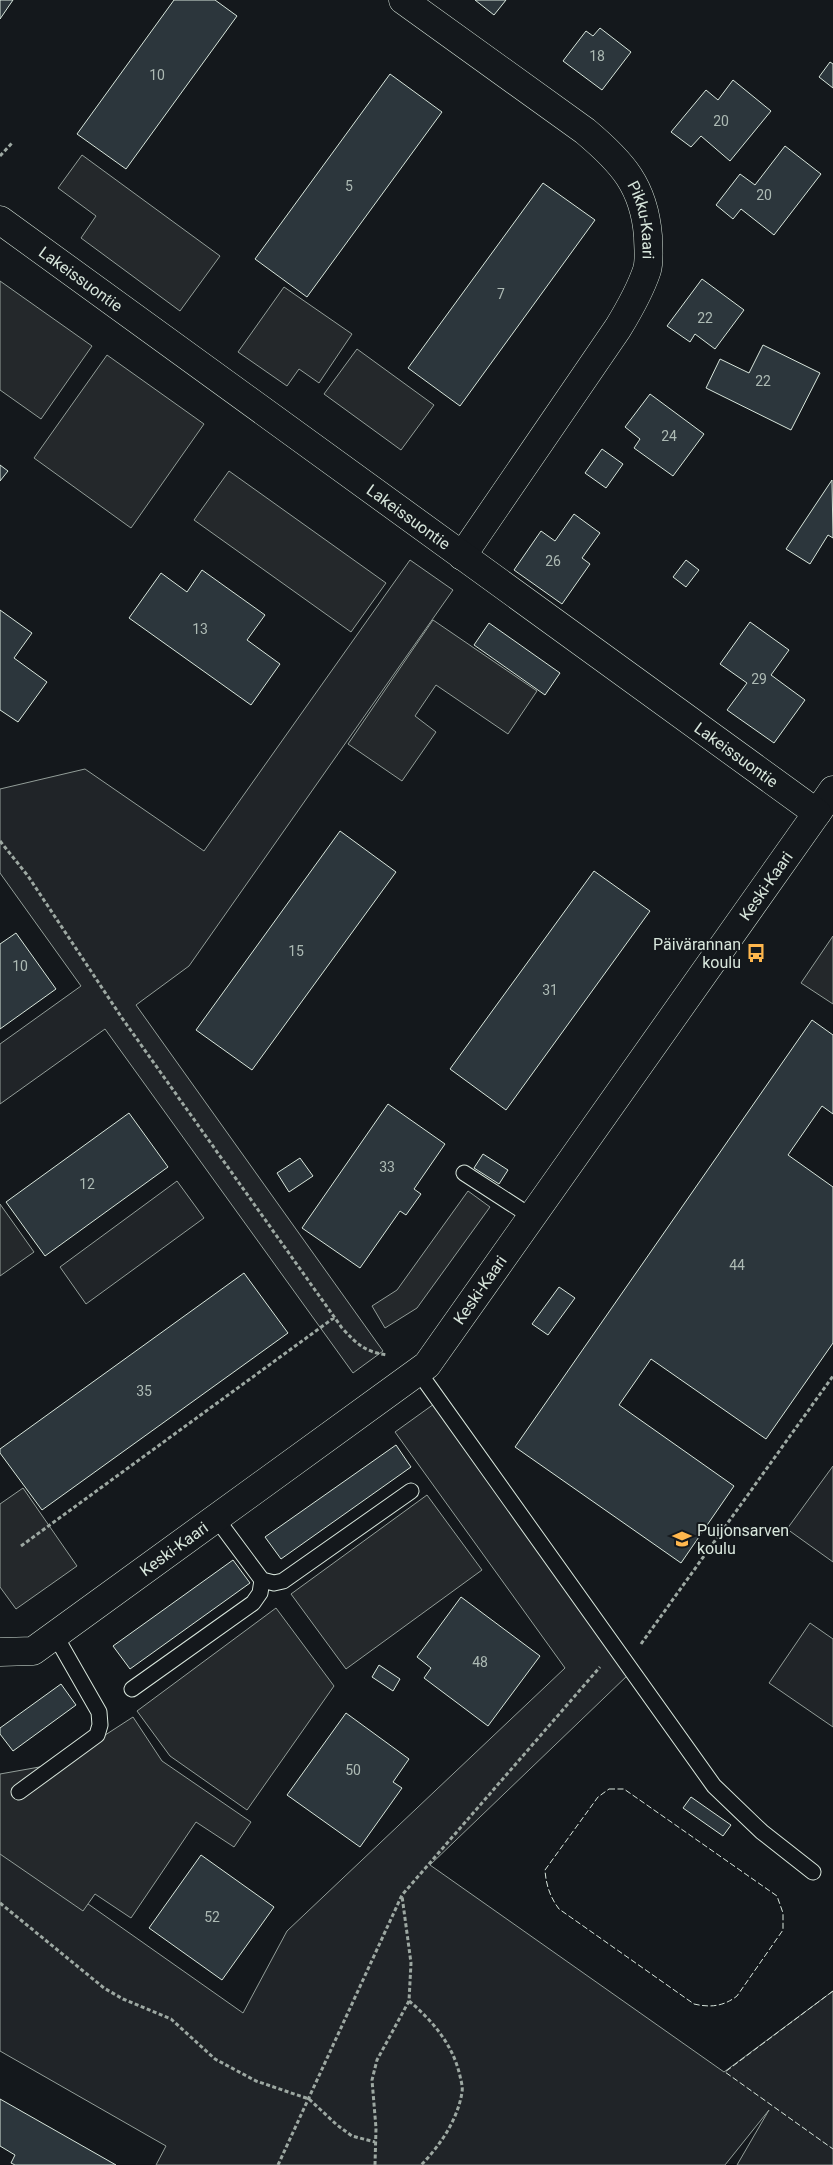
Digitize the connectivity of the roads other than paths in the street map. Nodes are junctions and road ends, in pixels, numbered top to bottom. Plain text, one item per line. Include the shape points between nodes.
1 (403, 0) edge
2 (0, 220) edge
3 (462, 556) junction
4 (833, 790) edge
5 (817, 813) junction
6 (464, 1173) dead end
7 (532, 1217) junction
8 (422, 1368) junction
9 (411, 1491) dead end
10 (216, 1518) junction
11 (262, 1580) junction
12 (55, 1635) junction
13 (0, 1652) edge
14 (132, 1689) dead end
15 (19, 1792) dead end
16 (813, 1872) dead end

1 - 3 street, Pikku-Kaari via 608,150 626,170 639,193 646,216 648,268 637,296
2 - 3 street, Lakeissuontie
3 - 5 street, Lakeissuontie
4 - 5 street, Keski-Kaari
5 - 7 street, Keski-Kaari
6 - 7 lane
7 - 8 street, Keski-Kaari
8 - 10 street, Keski-Kaari
8 - 16 lane via 714,1786 762,1832
9 - 11 lane via 283,1581
10 - 11 lane
10 - 12 street, Keski-Kaari
11 - 14 lane via 260,1594 253,1603
12 - 13 street, Keski-Kaari via 33,1651
12 - 15 lane via 99,1712 100,1725 97,1735

